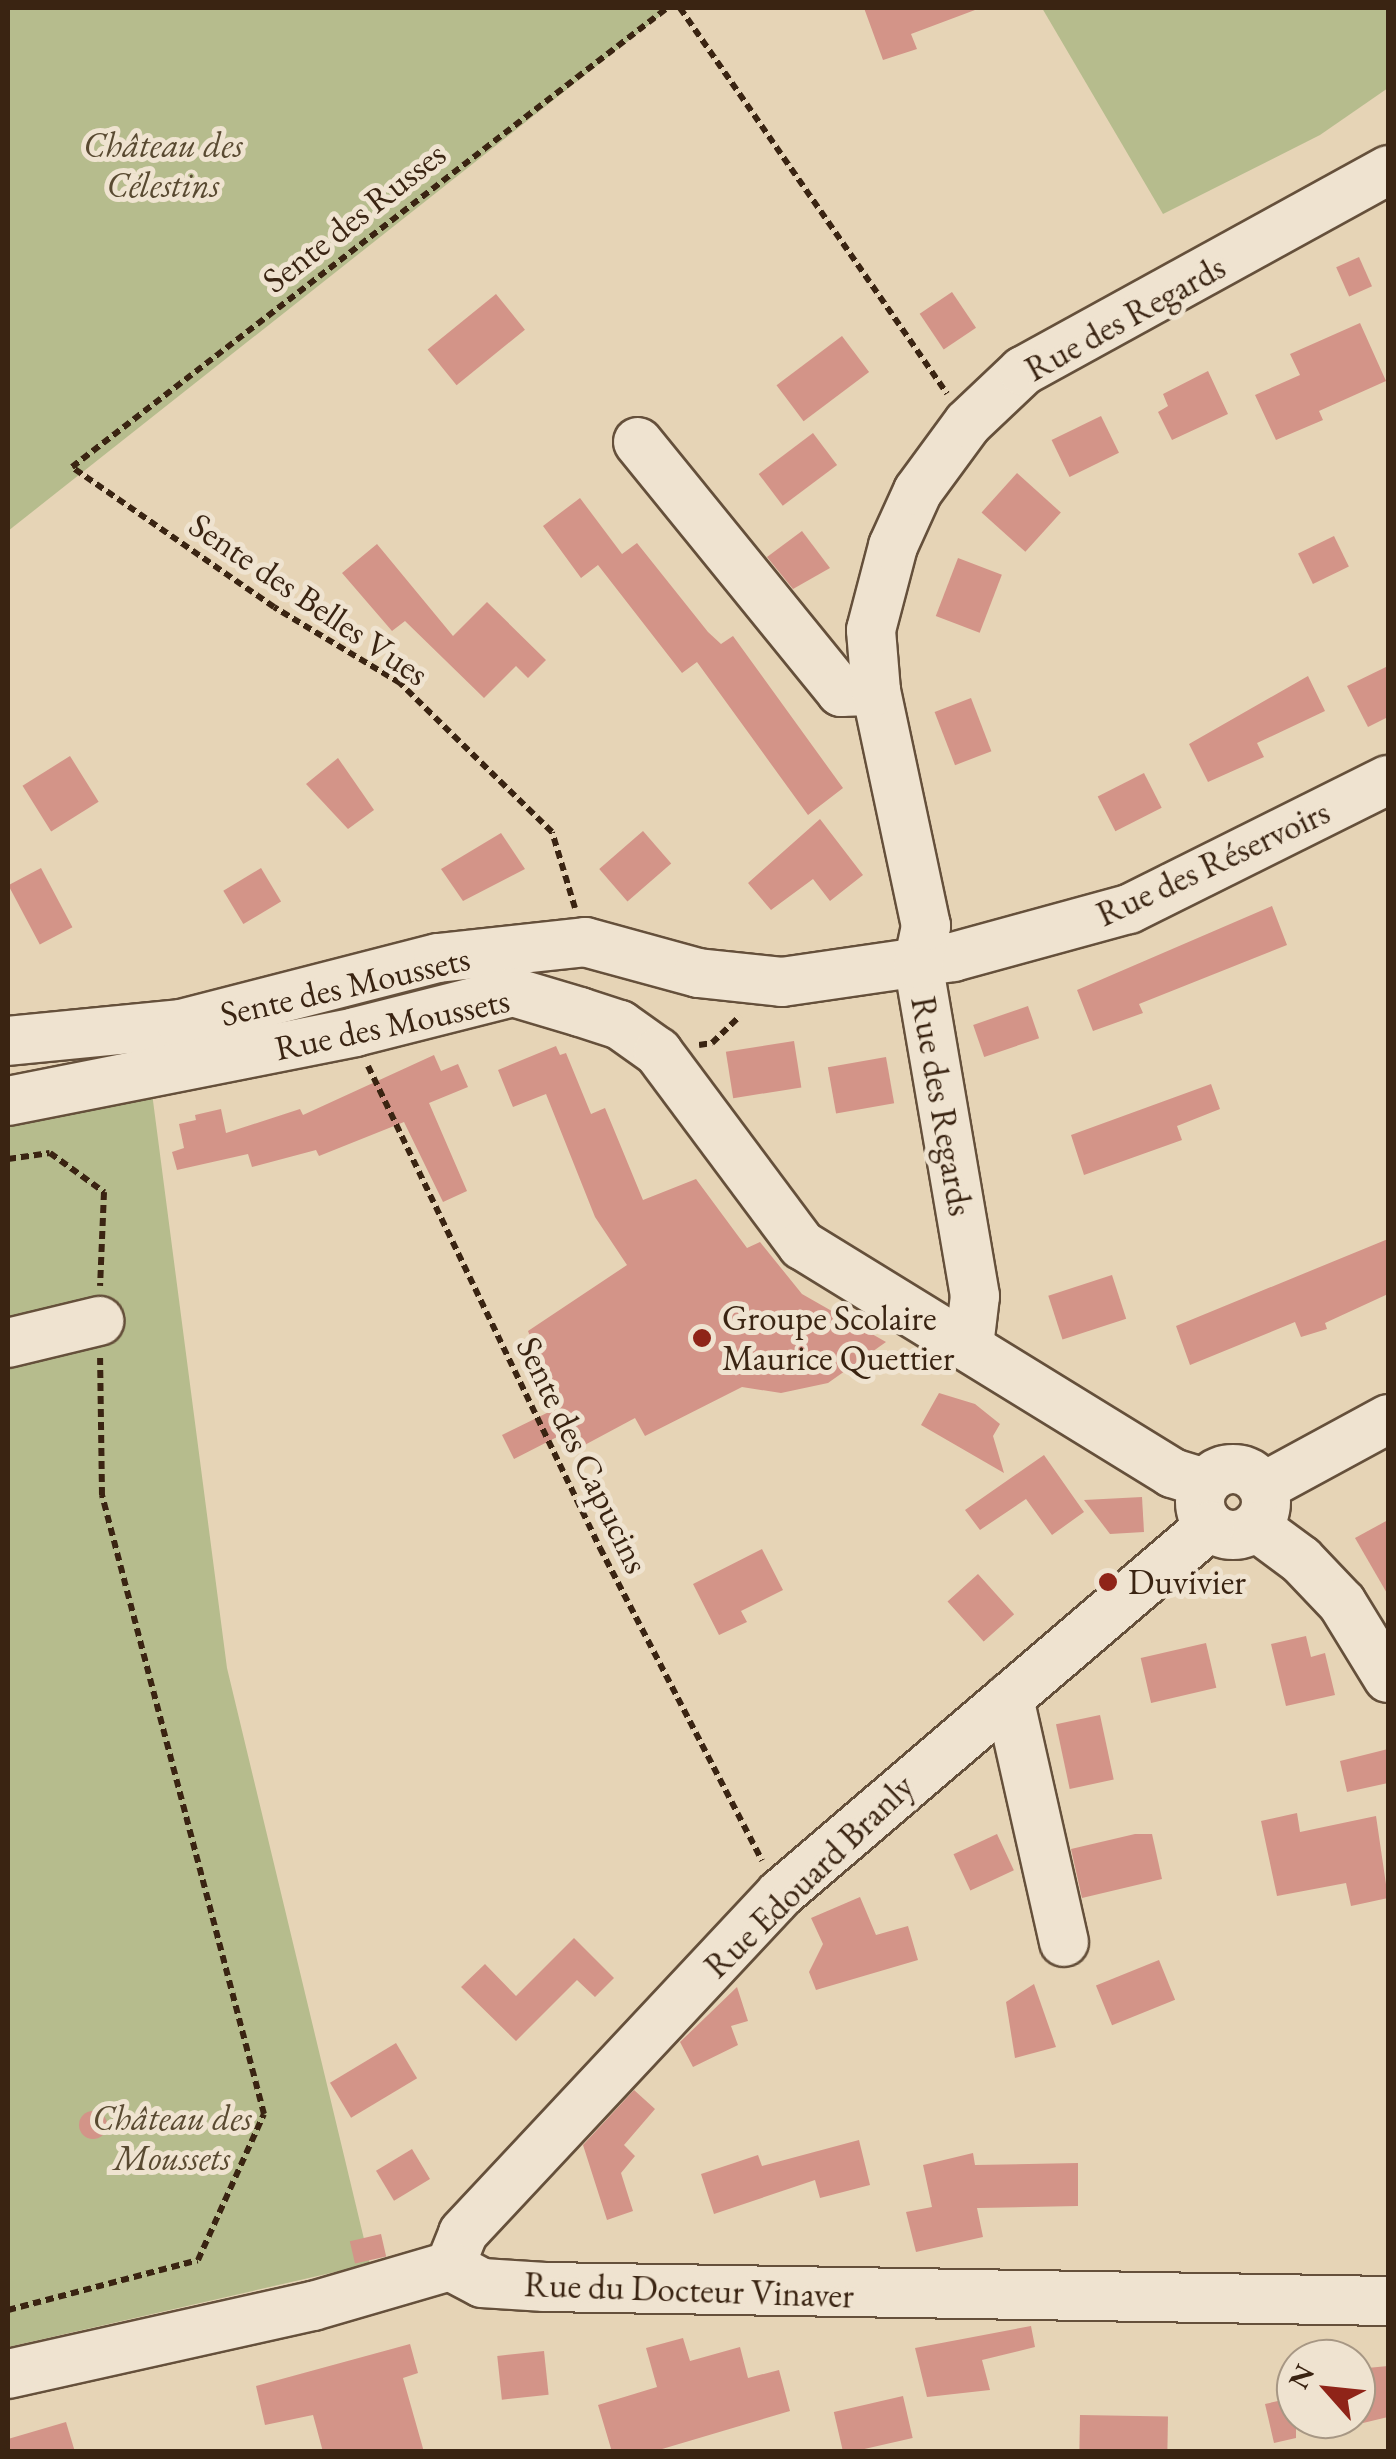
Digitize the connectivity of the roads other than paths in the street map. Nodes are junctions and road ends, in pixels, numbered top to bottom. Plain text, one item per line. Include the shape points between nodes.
1 (1388, 170) edge
2 (638, 442) dead end
3 (876, 691) junction
4 (1388, 780) edge
5 (918, 964) junction
6 (8, 1041) edge
7 (8, 1101) edge
8 (99, 1322) road end
9 (8, 1343) edge
10 (969, 1346) junction
11 (1388, 1419) edge
12 (1233, 1506) junction
13 (1388, 1678) edge
14 (1009, 1698) junction
15 (1064, 1942) dead end
16 (450, 2266) junction
17 (1388, 2302) edge
18 (8, 2374) edge

1 - 3 street, Rue des Regards via 1023,370 968,423 918,492 893,546 871,630
2 - 3 street via 840,692
3 - 5 street, Rue des Regards via 926,926
4 - 5 street, Rue des Réservoirs via 1129,909
5 - 6 street, Sente des Moussets via 782,982 698,973 585,942 438,958 181,1024
5 - 10 street, Rue des Regards via 976,1296
7 - 10 street, Rue des Moussets via 355,1032 513,992 620,1025 658,1052 802,1245
8 - 9 street
10 - 12 street, Rue des Moussets
11 - 12 street, Rue Edouard Branly
12 - 13 street, Rue des Moussets via 1342,1604
12 - 14 street, Rue Edouard Branly
14 - 15 street
14 - 16 street, Rue Edouard Branly via 780,1894 463,2234
16 - 17 street, Rue du Docteur Vinaver via 482,2283 622,2290
16 - 18 street via 313,2306

